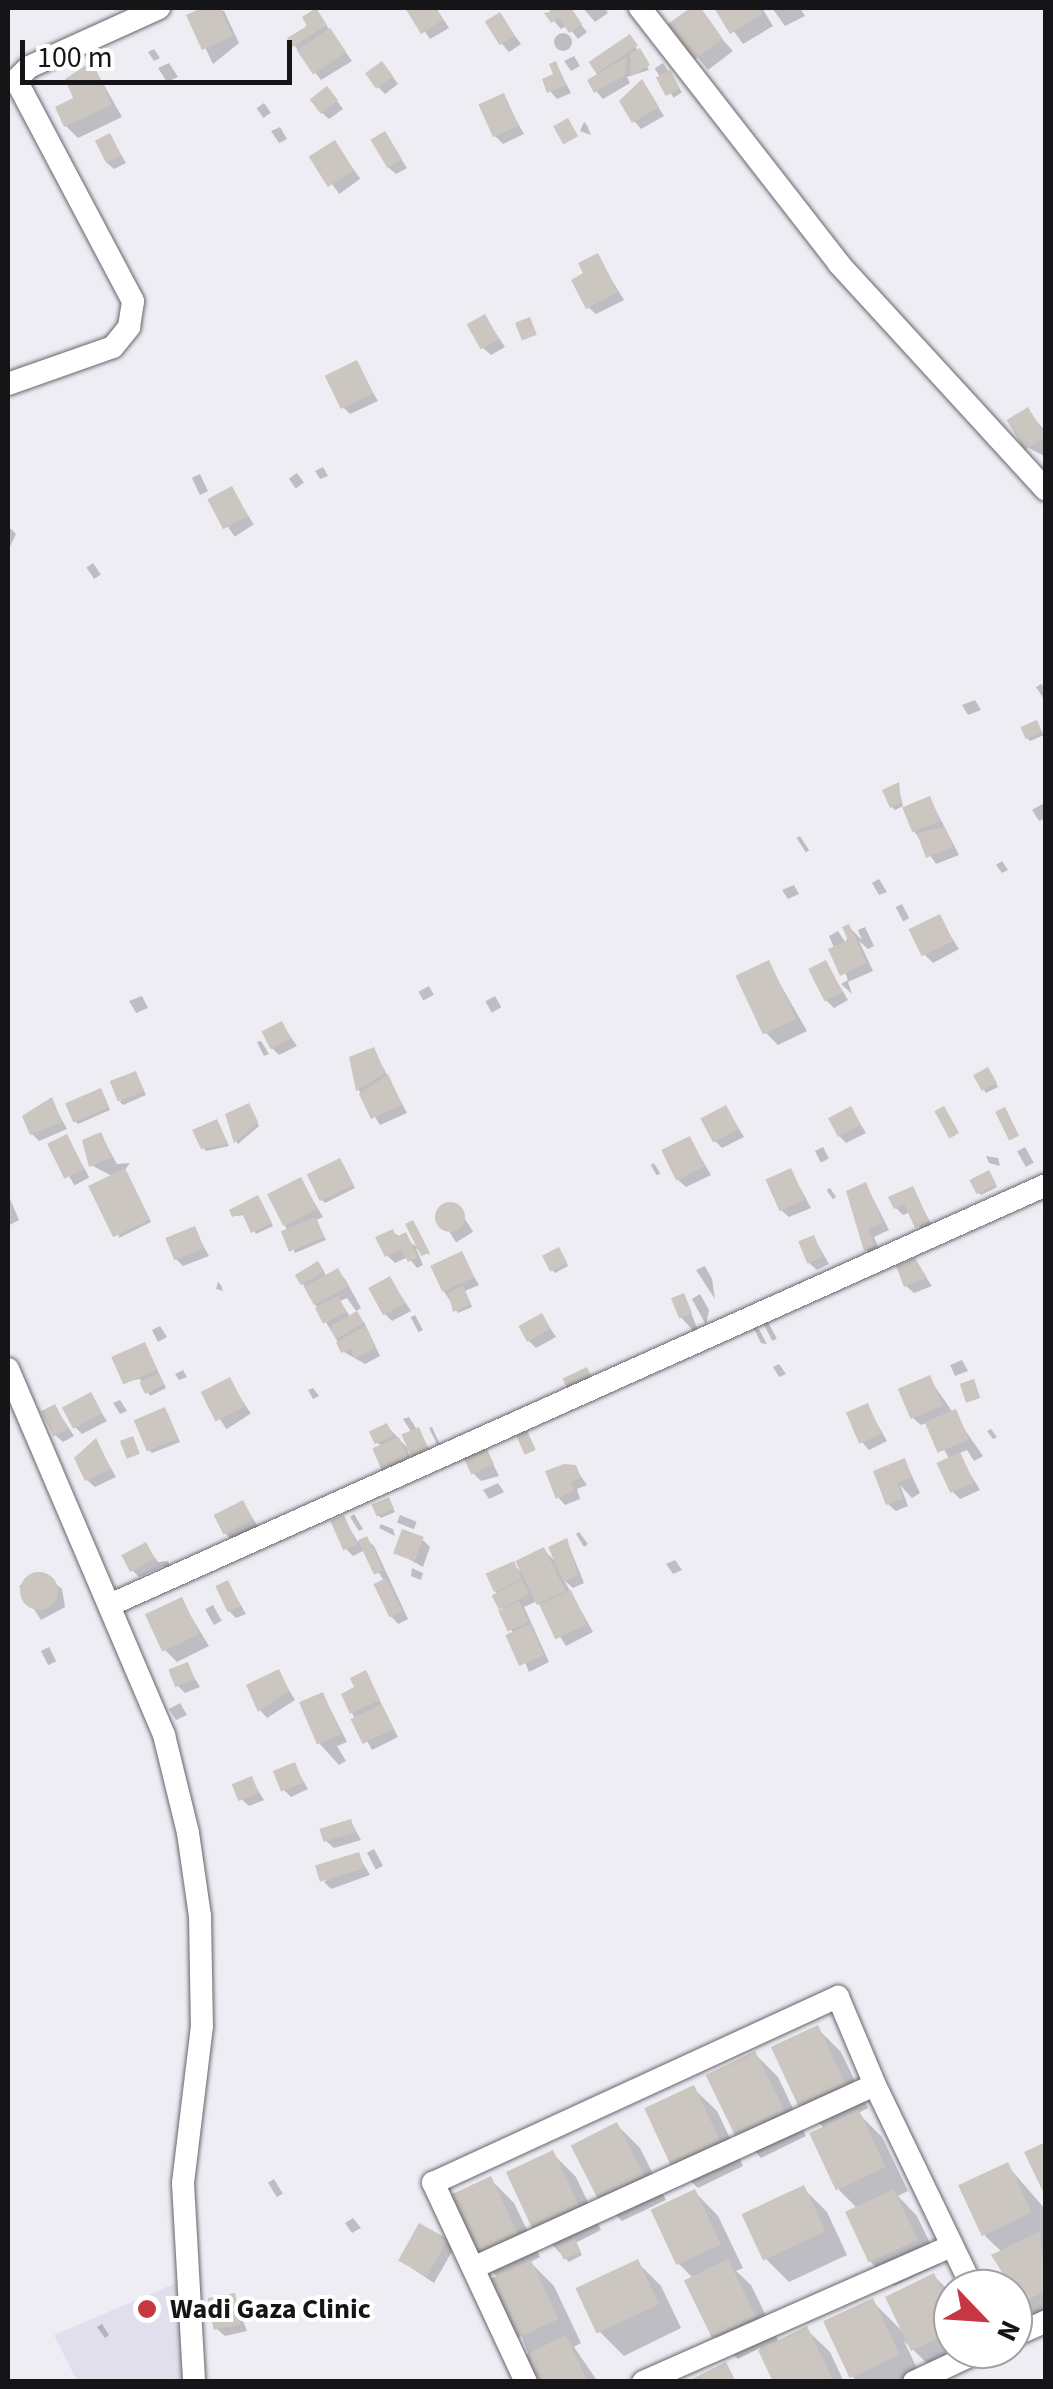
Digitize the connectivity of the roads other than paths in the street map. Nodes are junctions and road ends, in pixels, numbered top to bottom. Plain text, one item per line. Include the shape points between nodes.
1 (159, 8) edge
2 (640, 8) edge
3 (12, 82) edge
4 (8, 384) edge
5 (1046, 490) edge
6 (1046, 1185) edge
7 (8, 1369) edge
8 (112, 1604) junction
9 (875, 2084) junction
10 (948, 2247) junction
11 (475, 2267) junction
12 (962, 2269) edge
13 (942, 2369) edge
14 (194, 2382) edge
15 (526, 2382) edge
16 (643, 2382) edge
17 (914, 2382) edge

1 - 3 street via 30,66
2 - 5 street via 839,264
3 - 4 street via 133,301 129,327 113,347
6 - 8 street
7 - 8 street
8 - 14 street via 164,1735 200,1916 202,2026 183,2182
9 - 10 street
9 - 11 street
9 - 11 street via 838,1997 433,2183
10 - 12 street
10 - 16 street
11 - 15 street
13 - 17 street

